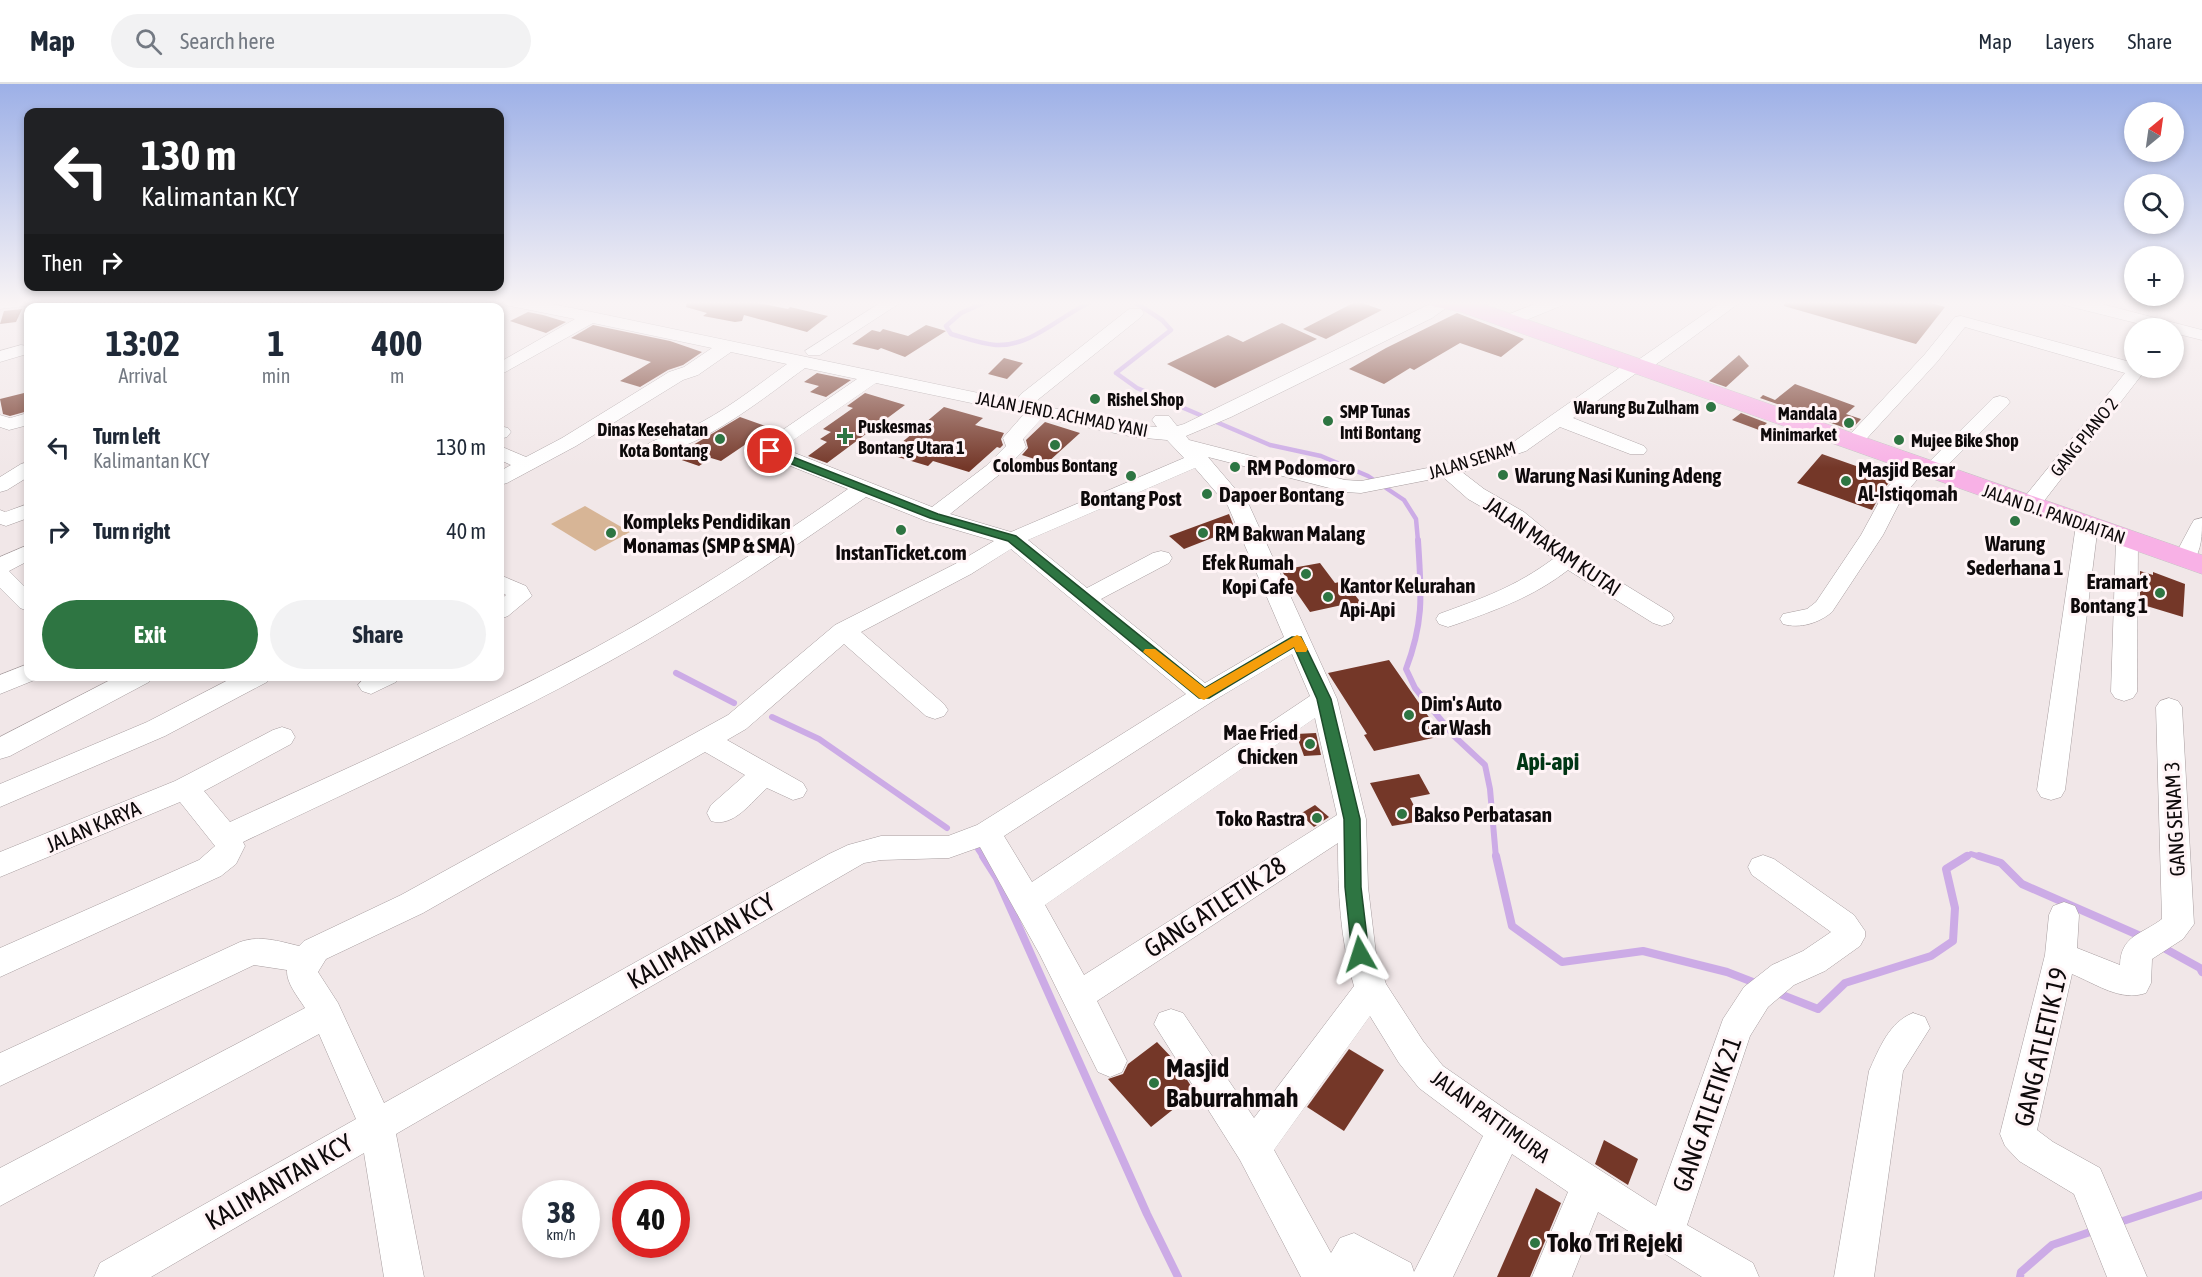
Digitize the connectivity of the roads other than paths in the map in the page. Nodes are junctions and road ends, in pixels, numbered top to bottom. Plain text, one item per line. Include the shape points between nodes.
1 (522, 357) edge
2 (711, 357) edge
3 (807, 357) edge
4 (811, 357) edge
5 (1086, 357) edge
6 (1318, 357) edge
7 (1334, 357) edge
8 (1611, 357) edge
9 (1652, 357) edge
10 (1932, 357) edge
11 (2092, 357) edge
12 (2124, 365) edge
13 (1638, 366) junction
14 (504, 367) edge
15 (866, 371) junction
16 (2130, 378) edge
17 (2000, 402) dead end
18 (1032, 404) junction
19 (1218, 410) junction
20 (1558, 419) junction
21 (24, 420) edge
22 (3, 425) edge
23 (1182, 434) junction
24 (504, 443) edge
25 (1852, 443) junction
26 (655, 447) dead end
27 (1637, 450) dead end
28 (525, 464) junction
29 (1925, 468) junction
30 (1447, 470) junction
31 (24, 471) edge
32 (504, 477) edge
33 (0, 486) edge
34 (863, 489) junction
35 (2029, 505) junction
36 (24, 512) edge
37 (934, 516) junction
38 (0, 518) edge
39 (2086, 525) junction
40 (2202, 525) edge
41 (1012, 539) junction
42 (2127, 539) junction
43 (24, 554) edge
44 (1161, 558) dead end
45 (1567, 559) junction
46 (2193, 562) edge
47 (0, 566) edge
48 (0, 575) edge
49 (504, 584) edge
50 (1083, 598) junction
51 (24, 599) edge
52 (504, 608) edge
53 (1662, 618) dead end
54 (1448, 619) dead end
55 (1792, 619) dead end
56 (844, 632) junction
57 (1297, 640) junction
58 (24, 675) edge
59 (130, 681) edge
60 (248, 681) edge
61 (0, 685) edge
62 (2124, 692) dead end
63 (1204, 695) junction
64 (1324, 699) junction
65 (2169, 707) dead end
66 (935, 710) dead end
67 (282, 737) dead end
68 (705, 740) junction
69 (0, 749) edge
70 (766, 774) junction
71 (185, 788) junction
72 (793, 790) dead end
73 (2051, 790) dead end
74 (0, 796) edge
75 (721, 813) dead end
76 (1352, 819) junction
77 (987, 833) junction
78 (225, 837) junction
79 (0, 866) edge
80 (1763, 867) dead end
81 (1028, 900) junction
82 (2064, 915) dead end
83 (2061, 956) junction
84 (305, 962) junction
85 (0, 963) edge
86 (1371, 988) junction
87 (1079, 995) junction
88 (326, 1013) junction
89 (1171, 1024) dead end
90 (1913, 1028) dead end
91 (1110, 1061) dead end
92 (0, 1070) edge
93 (377, 1126) junction
94 (1505, 1130) junction
95 (1253, 1148) junction
96 (1590, 1185) junction
97 (0, 1188) edge
98 (1665, 1234) junction
99 (150, 1267) edge
100 (114, 1277) edge
101 (404, 1277) edge
102 (1322, 1277) edge
103 (1338, 1277) edge
104 (1397, 1277) edge
105 (1432, 1277) edge
106 (1552, 1277) edge
107 (1739, 1277) edge
108 (1854, 1277) edge
109 (2127, 1277) edge

1 - 14 street
2 - 28 street
3 - 26 street via 712,424 673,443
4 - 15 street, JALAN JEND. ACHMAD YANI
5 - 18 street
6 - 19 street, JALAN JEND. ACHMAD YANI
7 - 19 street, JALAN JEND. ACHMAD YANI
8 - 13 main road, JALAN D.I. PANDJAITAN
9 - 13 street, JALAN SENAM
10 - 25 street
11 - 12 street
13 - 20 street, JALAN SENAM
13 - 25 main road, JALAN D.I. PANDJAITAN
15 - 18 street, JALAN JEND. ACHMAD YANI
15 - 34 street via 769,449
16 - 35 street, GANG PIANO 2
17 - 29 street
18 - 23 street, JALAN JEND. ACHMAD YANI via 1134,431
18 - 37 street via 1013,438 1016,447
19 - 23 street, JALAN JEND. ACHMAD YANI
20 - 27 street
20 - 30 street, JALAN SENAM via 1519,447
21 - 22 street
23 - 30 street, JALAN SENAM via 1345,486 1361,488
23 - 41 street
23 - 57 street, JALAN PATTIMURA via 1238,505
24 - 28 street
25 - 29 main road, JALAN D.I. PANDJAITAN
28 - 32 street
29 - 35 main road, JALAN D.I. PANDJAITAN
29 - 55 street via 1894,494 1824,607 1814,615
30 - 45 street, JALAN MAKAM KUTAI via 1476,494 1516,517
31 - 33 street
34 - 37 street
34 - 78 street via 805,530 611,650
35 - 39 main road, JALAN D.I. PANDJAITAN
36 - 38 street
37 - 41 street
39 - 42 main road, JALAN D.I. PANDJAITAN
39 - 73 street
40 - 46 street
41 - 50 street
41 - 56 street
42 - 46 main road, JALAN D.I. PANDJAITAN
42 - 62 street
43 - 47 street
44 - 50 street
45 - 53 street, JALAN MAKAM KUTAI
45 - 54 street via 1513,595
48 - 51 street
49 - 52 street via 520,596
50 - 63 street
56 - 66 street
56 - 68 street via 737,722
57 - 63 street, KALIMANTAN KCY
57 - 64 street, JALAN PATTIMURA
58 - 61 street
59 - 69 street
60 - 74 street via 156,729
63 - 77 street, KALIMANTAN KCY
64 - 76 street, JALAN PATTIMURA
64 - 81 street
65 - 83 street, GANG SENAM 3 via 2178,924 2139,948 2135,957 2136,980 2131,983
67 - 71 street, JALAN KARYA
68 - 70 street
68 - 84 street via 412,904 315,950
70 - 72 street
70 - 75 street
71 - 78 street
71 - 79 street, JALAN KARYA
76 - 86 street, JALAN PATTIMURA via 1353,887 1360,954
76 - 87 street, GANG ATLETIK 28
77 - 81 street
77 - 93 street, KALIMANTAN KCY via 949,847 881,848 839,862
78 - 85 street via 230,846 226,856 210,868
80 - 98 street, GANG ATLETIK 21 via 1834,917 1849,931 1849,937 1814,961 1783,975 1756,997 1735,1030
81 - 87 street
82 - 83 street, GANG ATLETIK 19
83 - 109 street, GANG ATLETIK 19 via 2018,1134 2023,1143 2086,1181
84 - 88 street via 302,974
84 - 92 street via 251,952
86 - 94 street, JALAN PATTIMURA via 1431,1077
86 - 95 street
87 - 91 street
88 - 93 street
88 - 97 street
89 - 95 street
90 - 108 street via 1894,1052 1886,1071
93 - 99 street, KALIMANTAN KCY via 271,1185
93 - 101 street
94 - 96 street, JALAN PATTIMURA
94 - 105 street
95 - 102 street
96 - 98 street, JALAN PATTIMURA
96 - 106 street
98 - 107 street, JALAN PATTIMURA
99 - 100 street, KALIMANTAN KCY
103 - 104 street via 1354,1252

